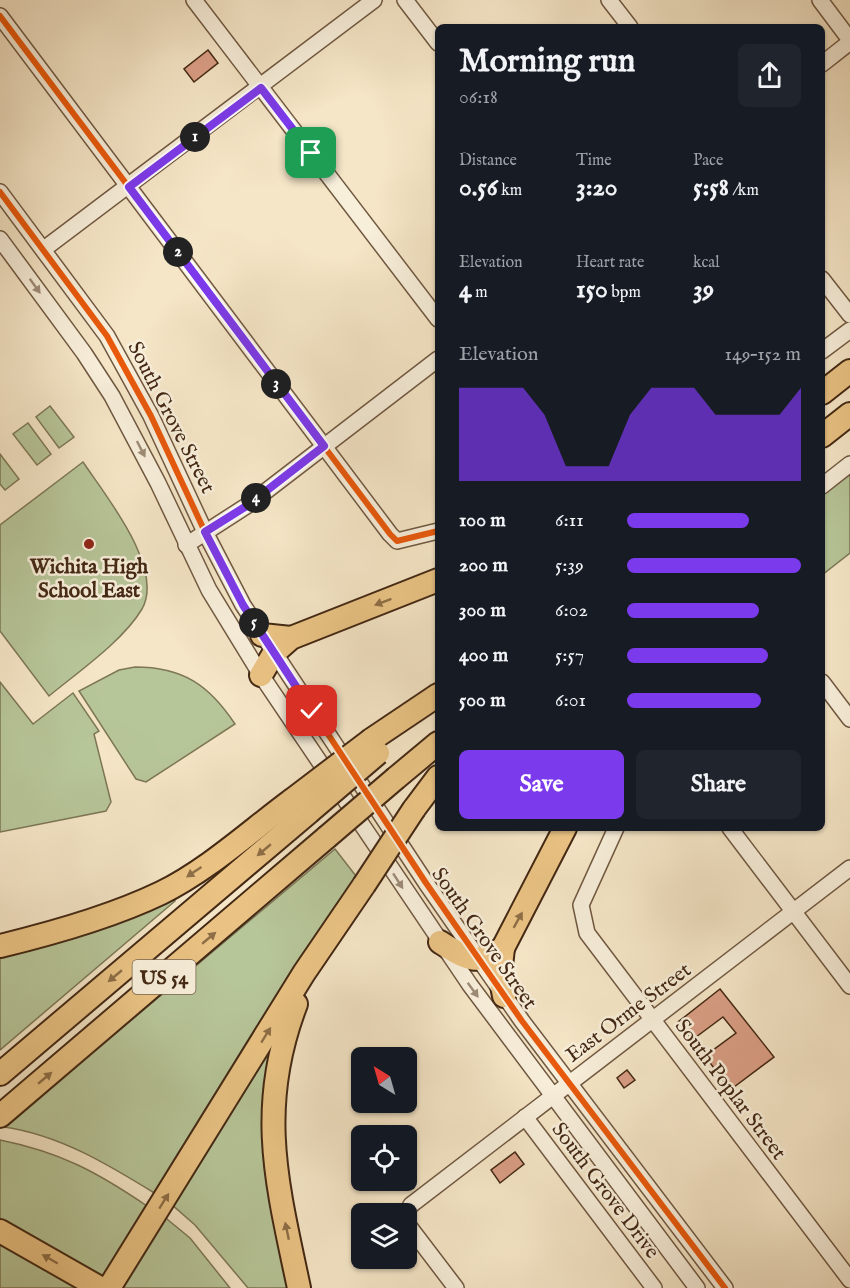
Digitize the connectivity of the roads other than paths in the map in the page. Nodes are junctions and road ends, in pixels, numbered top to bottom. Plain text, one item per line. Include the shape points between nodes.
1 (194, 0) edge
2 (374, 0) edge
3 (405, 0) edge
4 (609, 0) edge
5 (820, 0) edge
6 (0, 16) edge
7 (628, 24) edge
8 (435, 39) edge
9 (850, 41) edge
10 (825, 62) edge
11 (261, 88) junction
12 (129, 187) junction
13 (0, 192) edge
14 (0, 239) edge
15 (44, 249) junction
16 (825, 283) edge
17 (435, 315) edge
18 (850, 315) edge
19 (850, 330) edge
20 (825, 349) edge
21 (435, 361) edge
22 (850, 371) edge
23 (825, 391) edge
24 (846, 417) edge
25 (825, 434) edge
26 (825, 438) edge
27 (324, 446) junction
28 (850, 464) edge
29 (825, 484) edge
30 (205, 532) junction
31 (435, 532) edge
32 (186, 545) junction
33 (435, 581) edge
34 (268, 644) junction
35 (261, 675) junction
36 (825, 686) edge
37 (435, 697) edge
38 (435, 704) edge
39 (850, 719) edge
40 (435, 746) edge
41 (375, 747) junction
42 (435, 781) edge
43 (300, 806) junction
44 (563, 831) edge
45 (615, 831) edge
46 (732, 831) edge
47 (850, 868) edge
48 (794, 912) junction
49 (66, 927) junction
50 (0, 932) edge
51 (328, 939) junction
52 (440, 942) junction
53 (0, 946) edge
54 (503, 948) junction
55 (479, 960) junction
56 (850, 986) edge
57 (504, 996) junction
58 (652, 1020) junction
59 (0, 1074) edge
60 (570, 1083) junction
61 (552, 1096) junction
62 (0, 1116) edge
63 (525, 1117) junction
64 (414, 1203) edge
65 (0, 1231) edge
66 (417, 1237) edge
67 (850, 1280) edge
68 (100, 1288) edge
69 (109, 1288) edge
70 (299, 1288) edge
71 (456, 1288) edge
72 (654, 1288) edge
73 (697, 1288) edge
74 (725, 1288) edge

1 - 11 street
2 - 11 street
3 - 8 street
4 - 7 street
5 - 9 street
6 - 12 street
9 - 10 street
11 - 12 street
11 - 17 street
12 - 15 street
12 - 27 street
13 - 15 street, South Grove Street
14 -> 32 street, South Grove Street via 111,396 153,472
15 - 30 street, South Grove Street via 122,361
16 - 18 street
19 - 20 street
21 - 27 street
22 - 23 highway
24 - 25 highway
24 - 26 highway
27 - 30 street via 248,505
27 - 31 street via 397,541
28 - 29 street
30 - 32 street
30 - 34 street, South Grove Street
32 - 35 street, South Grove Street
33 -> 34 highway via 291,639
34 - 35 highway
34 - 55 street, South Grove Street
35 -> 52 street, South Grove Street
36 - 39 street
37 - 41 highway
38 - 41 highway
62 -> 40 highway, US 54, bridge
41 - 43 highway, bridge
42 - 51 highway, bridge
43 -> 49 highway via 162,892
43 -> 59 highway, US 54
54 -> 44 highway
45 - 58 street, South Poplar Street via 581,905 583,922 587,933
46 - 48 street
47 - 48 street, East Orme Street
48 - 56 street
48 - 58 street, East Orme Street
49 - 50 highway
49 - 53 highway
69 -> 51 highway
70 -> 51 highway via 276,1176 273,1106 284,1037
52 - 55 highway via 460,955
52 -> 61 street, South Grove Street
54 - 55 highway
54 - 57 highway via 500,975
55 - 57 street, South Grove Street
57 - 60 street, South Grove Street
58 - 60 street, East Orme Street
58 - 67 street, South Poplar Street
60 - 61 street, East Orme Street
60 - 74 street, South Grove Street
61 - 63 street, East Orme Street
61 - 73 street, South Grove Street
63 - 64 street, East Orme Street
63 - 72 street, South Grove Drive
68 -> 65 highway
66 - 71 street

